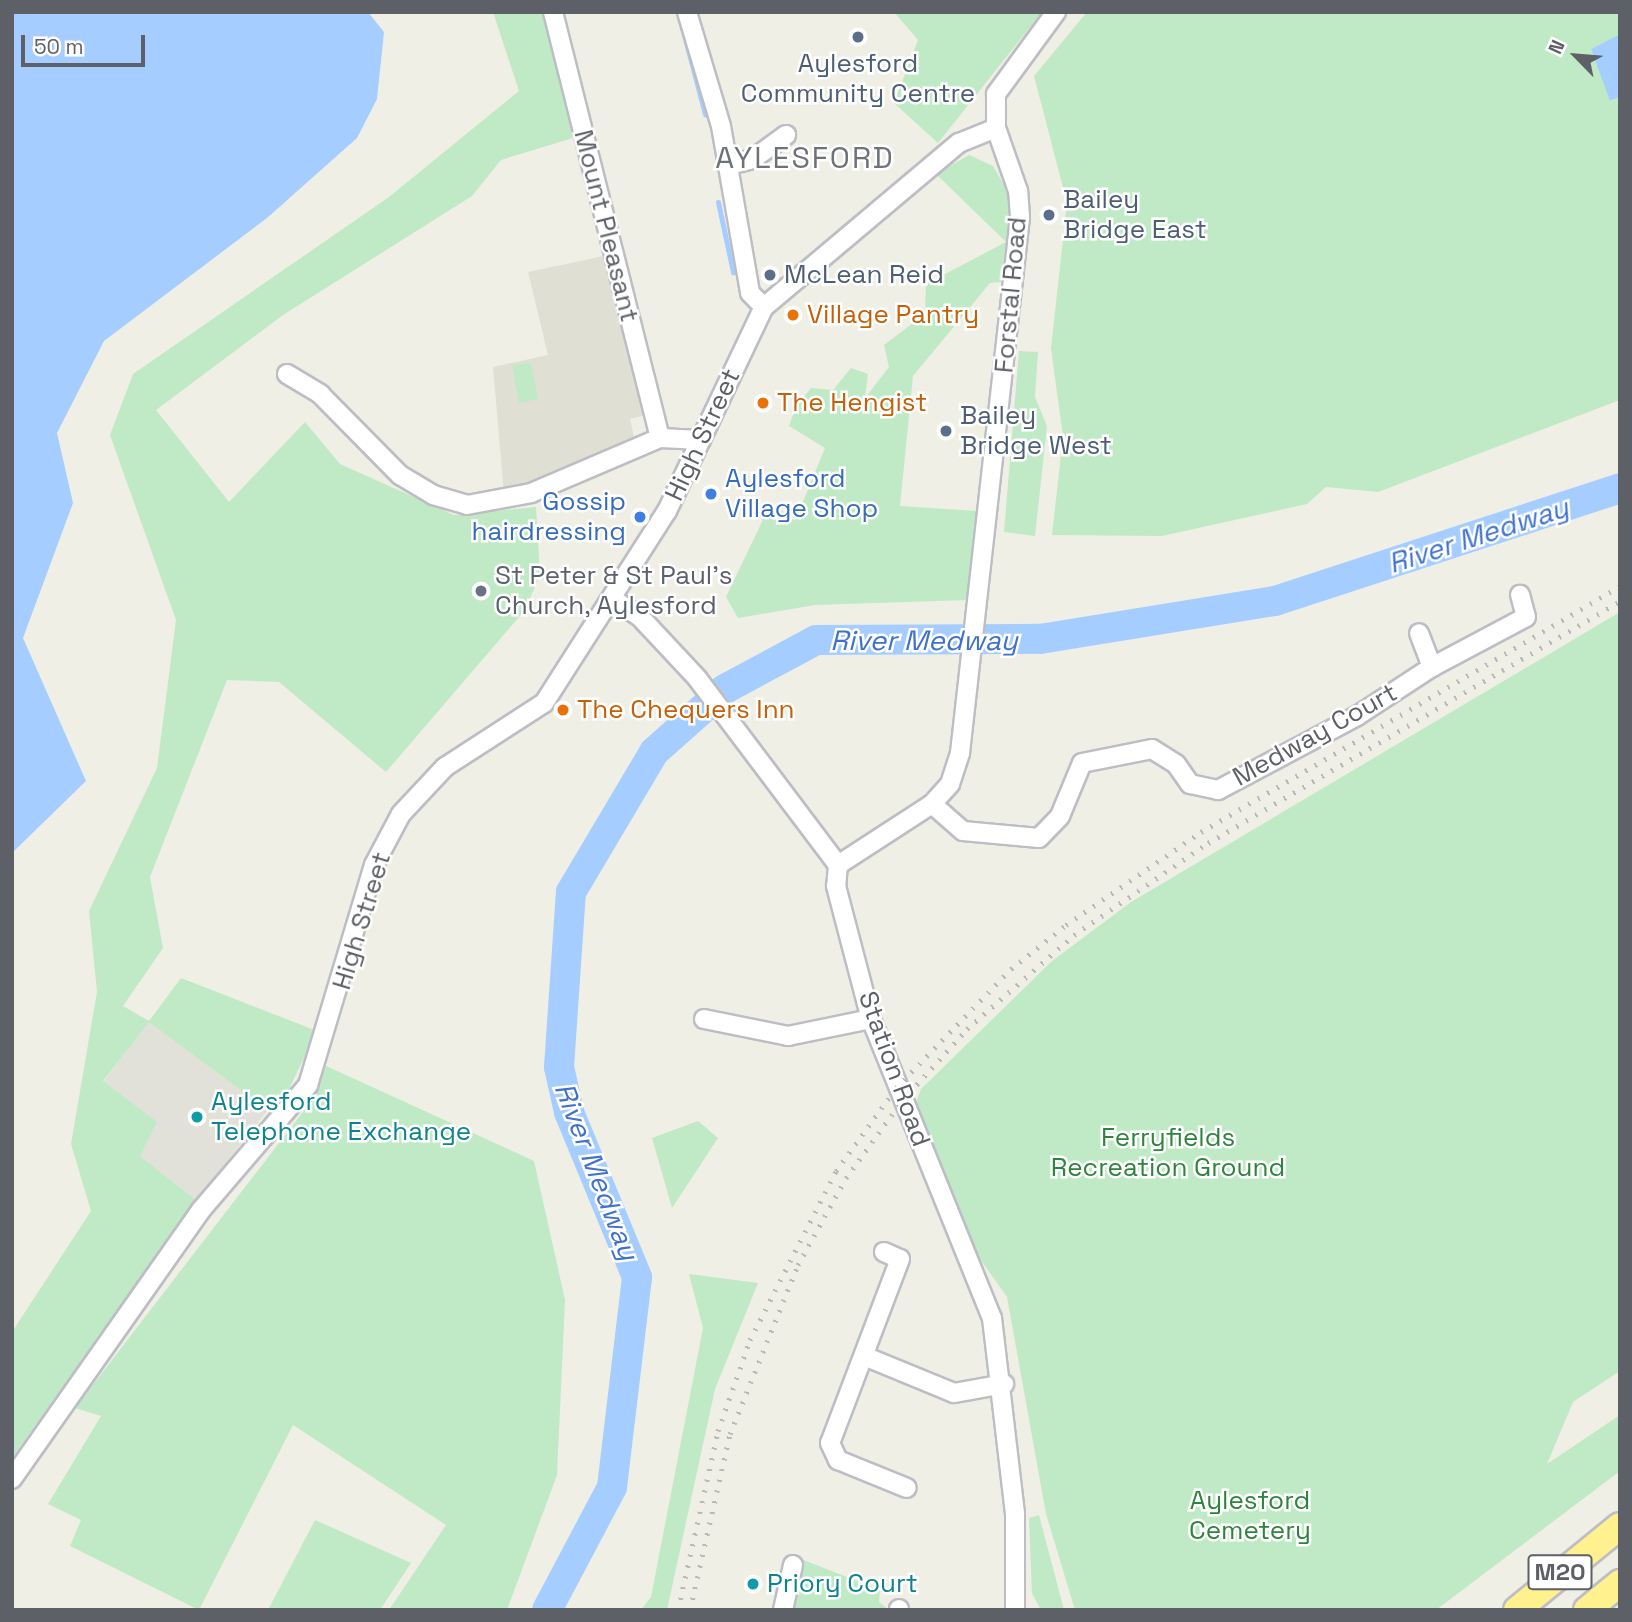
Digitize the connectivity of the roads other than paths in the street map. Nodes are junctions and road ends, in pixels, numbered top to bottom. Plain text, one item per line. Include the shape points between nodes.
1 (554, 12) edge
2 (687, 12) edge
3 (1056, 12) edge
4 (996, 128) junction
5 (786, 135) dead end
6 (729, 164) junction
7 (764, 307) junction
8 (287, 374) dead end
9 (660, 438) junction
10 (701, 440) junction
11 (1520, 595) dead end
12 (614, 600) junction
13 (1419, 633) dead end
14 (1432, 667) junction
15 (932, 804) junction
16 (838, 865) junction
17 (704, 1019) dead end
18 (871, 1019) junction
19 (884, 1252) dead end
20 (864, 1356) junction
21 (1004, 1384) junction
22 (12, 1479) edge
23 (907, 1488) dead end
24 (1620, 1526) edge
25 (793, 1565) dead end
26 (1620, 1583) edge
27 (783, 1610) edge
28 (1015, 1610) edge
29 (1517, 1610) edge
30 (1587, 1610) edge

1 - 9 street, Mount Pleasant
2 - 6 street
3 - 4 street, Forstal Road via 996,94
4 - 7 street via 959,143
4 - 15 street, Forstal Road via 1018,191 1020,217 967,710 950,784
5 - 6 street via 753,159
6 - 7 street via 750,293
7 - 10 street, High Street
8 - 9 street via 320,394 400,475 428,492 467,505 498,502
9 - 10 street
10 - 12 street, High Street
11 - 14 street, Medway Court via 1526,617
12 - 16 street via 640,617 783,784
12 - 22 street, High Street via 544,703 445,767 401,814 374,865 308,1085 201,1210
13 - 14 street
14 - 15 street, Medway Court via 1357,716 1218,790 1190,783 1176,764 1152,749 1082,763 1059,816 1039,838 963,831
15 - 16 street, Forstal Road
16 - 18 street, Station Road via 836,886
17 - 18 street via 788,1036
18 - 21 street, Station Road via 981,1282
19 - 20 street via 900,1259
20 - 21 street via 954,1393
20 - 23 street via 830,1443 838,1460
21 - 28 street, Station Road via 1016,1526
24 - 29 highway, M20
25 - 27 street
26 - 30 highway, M20

